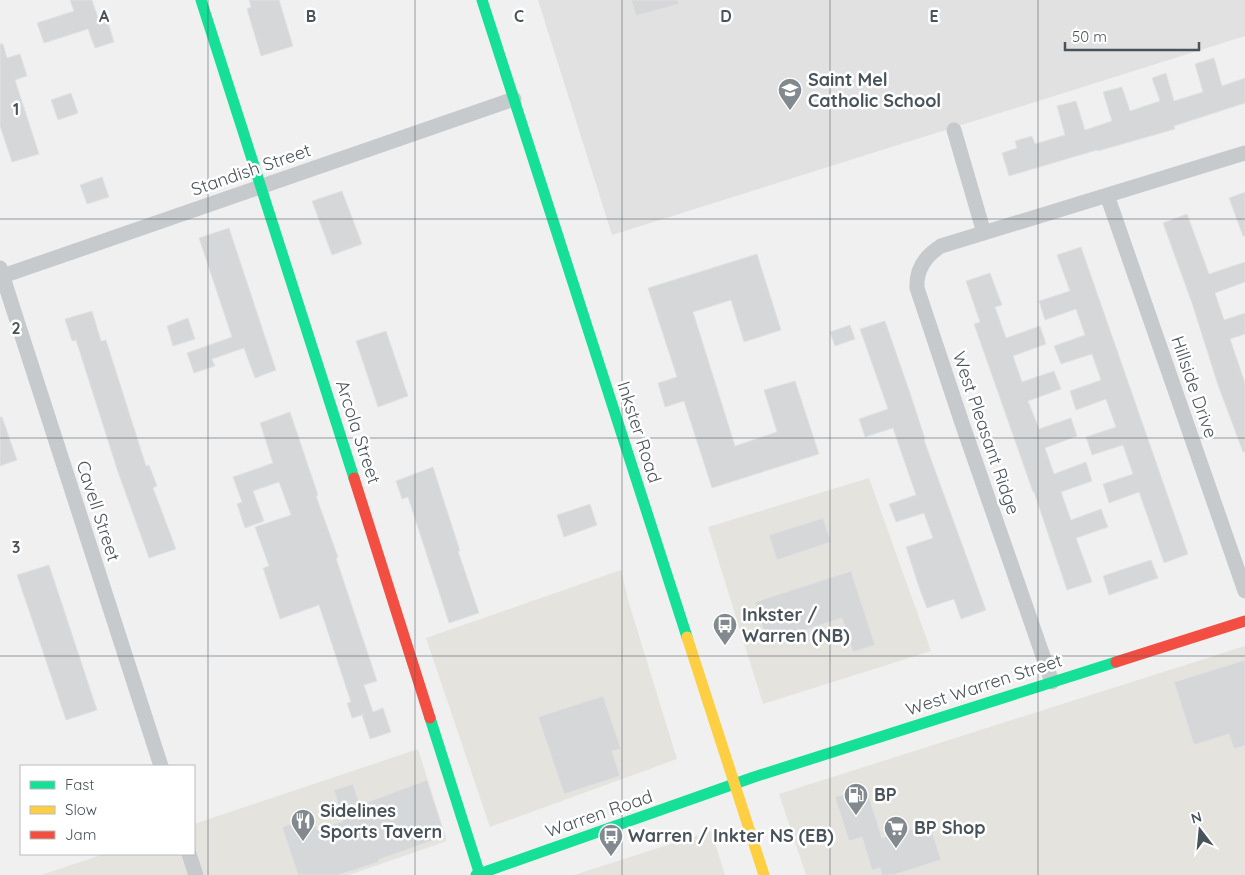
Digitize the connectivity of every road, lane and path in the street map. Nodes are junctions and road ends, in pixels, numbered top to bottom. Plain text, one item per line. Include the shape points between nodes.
1 (201, 0) edge
2 (482, 0) edge
3 (514, 99) junction
4 (954, 130) dead end
5 (1245, 153) edge
6 (262, 185) junction
7 (1107, 195) junction
8 (984, 233) junction
9 (1, 273) edge
10 (1245, 591) edge
11 (1245, 621) edge
12 (1052, 682) junction
13 (161, 765) edge
14 (734, 786) junction
15 (189, 855) edge
16 (196, 875) edge
17 (478, 875) edge
18 (764, 875) edge

1 - 6 main road, Arcola Street
2 - 3 main road, Inkster Road
3 - 6 street, Standish Street
3 - 14 main road, Inkster Road
4 - 8 street
5 - 7 street, West Pleasant Ridge
6 - 9 street, Standish Street
6 - 17 main road, Arcola Street
7 - 8 street, West Pleasant Ridge
7 - 10 street, Hillside Drive
8 - 12 street, West Pleasant Ridge via 931,252 919,269 917,288
9 - 13 street, Cavell Street
11 - 12 main road, West Warren Street
12 - 14 main road, West Warren Street
14 - 17 main road, Warren Road
14 - 18 main road, Inkster Road
15 - 16 street

